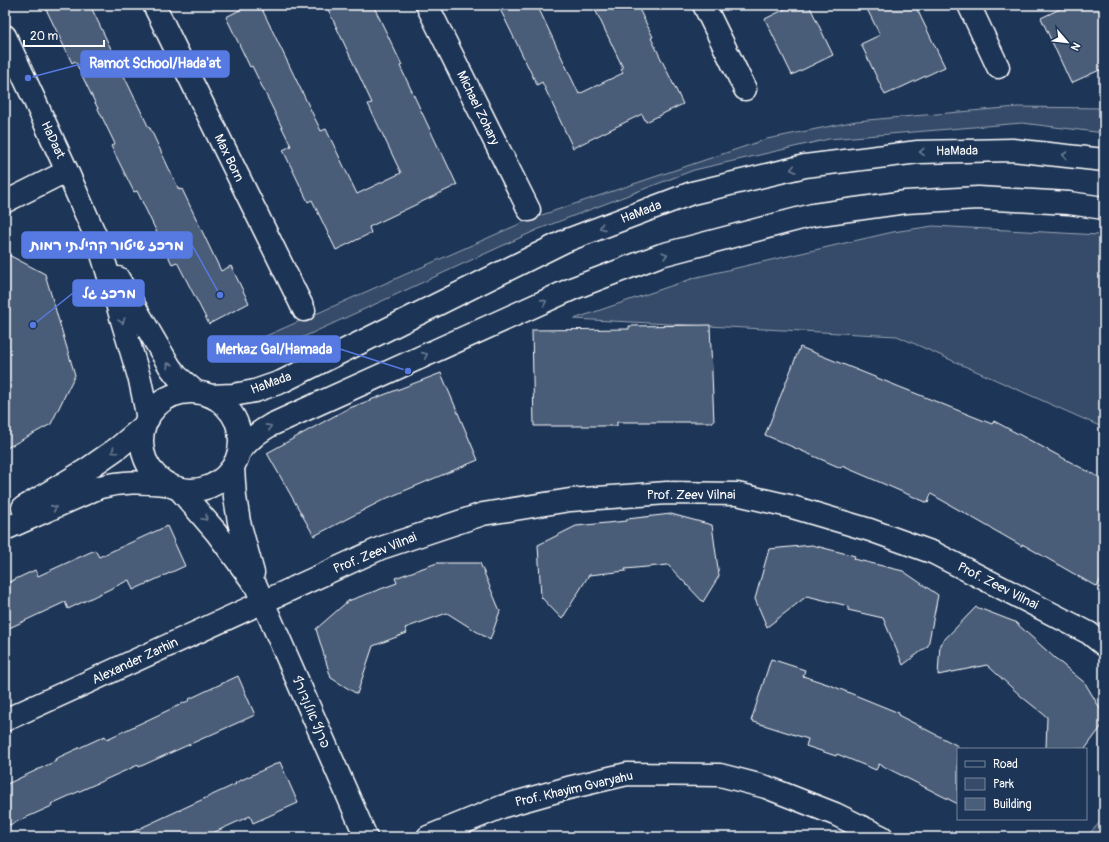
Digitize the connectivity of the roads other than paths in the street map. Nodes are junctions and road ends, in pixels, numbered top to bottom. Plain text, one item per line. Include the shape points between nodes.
1 (154, 5) edge
2 (427, 5) edge
3 (704, 5) edge
4 (969, 5) edge
5 (5, 36) edge
6 (998, 67) dead end
7 (745, 89) dead end
8 (1104, 160) edge
9 (67, 171) junction
10 (5, 202) edge
11 (1104, 208) edge
12 (529, 210) dead end
13 (99, 244) junction
14 (304, 310) dead end
15 (203, 394) junction
16 (146, 423) junction
17 (236, 460) junction
18 (172, 486) junction
19 (5, 519) edge
20 (5, 529) edge
21 (260, 594) junction
22 (1104, 644) edge
23 (5, 720) edge
24 (366, 837) edge
25 (428, 837) edge
26 (882, 837) edge

1 - 14 street, Max Born
2 - 12 street, Michael Zohary
3 - 7 street
4 - 6 street
5 - 9 street, HaDaat
8 -> 15 street, HaMada via 1012,150 918,152 805,166 692,193 565,240 281,382 233,395
9 - 10 street
9 - 13 street, HaDaat
17 -> 11 street via 249,440 271,425 574,288 661,255 813,215 906,202 978,198 1068,203
15 -> 13 street, HaDaat via 177,376 170,367
13 -> 16 street, HaDaat via 140,380
15 - 16 street via 181,393 168,398 156,407
15 - 17 street via 222,402 238,424 241,438
16 - 18 street via 142,440 148,465 155,475
16 -> 19 street via 119,447 86,470
17 - 18 street via 225,477 204,489 191,491
17 - 21 street, פרנץ אולנדורף via 235,497 239,522
20 -> 18 street via 100,487 133,482
18 -> 21 street, פרנץ אולנדורף via 230,549
21 - 22 street, Prof. Zeev Vilnai via 381,548 483,514 570,500 666,493 737,494 840,521 934,553 1089,633
21 - 23 street, Alexander Zarhin
21 - 24 street, פרנץ אולנדורף
25 - 26 street, Prof. Khayim Gvaryahu via 504,806 627,774 720,775 766,787 835,814

